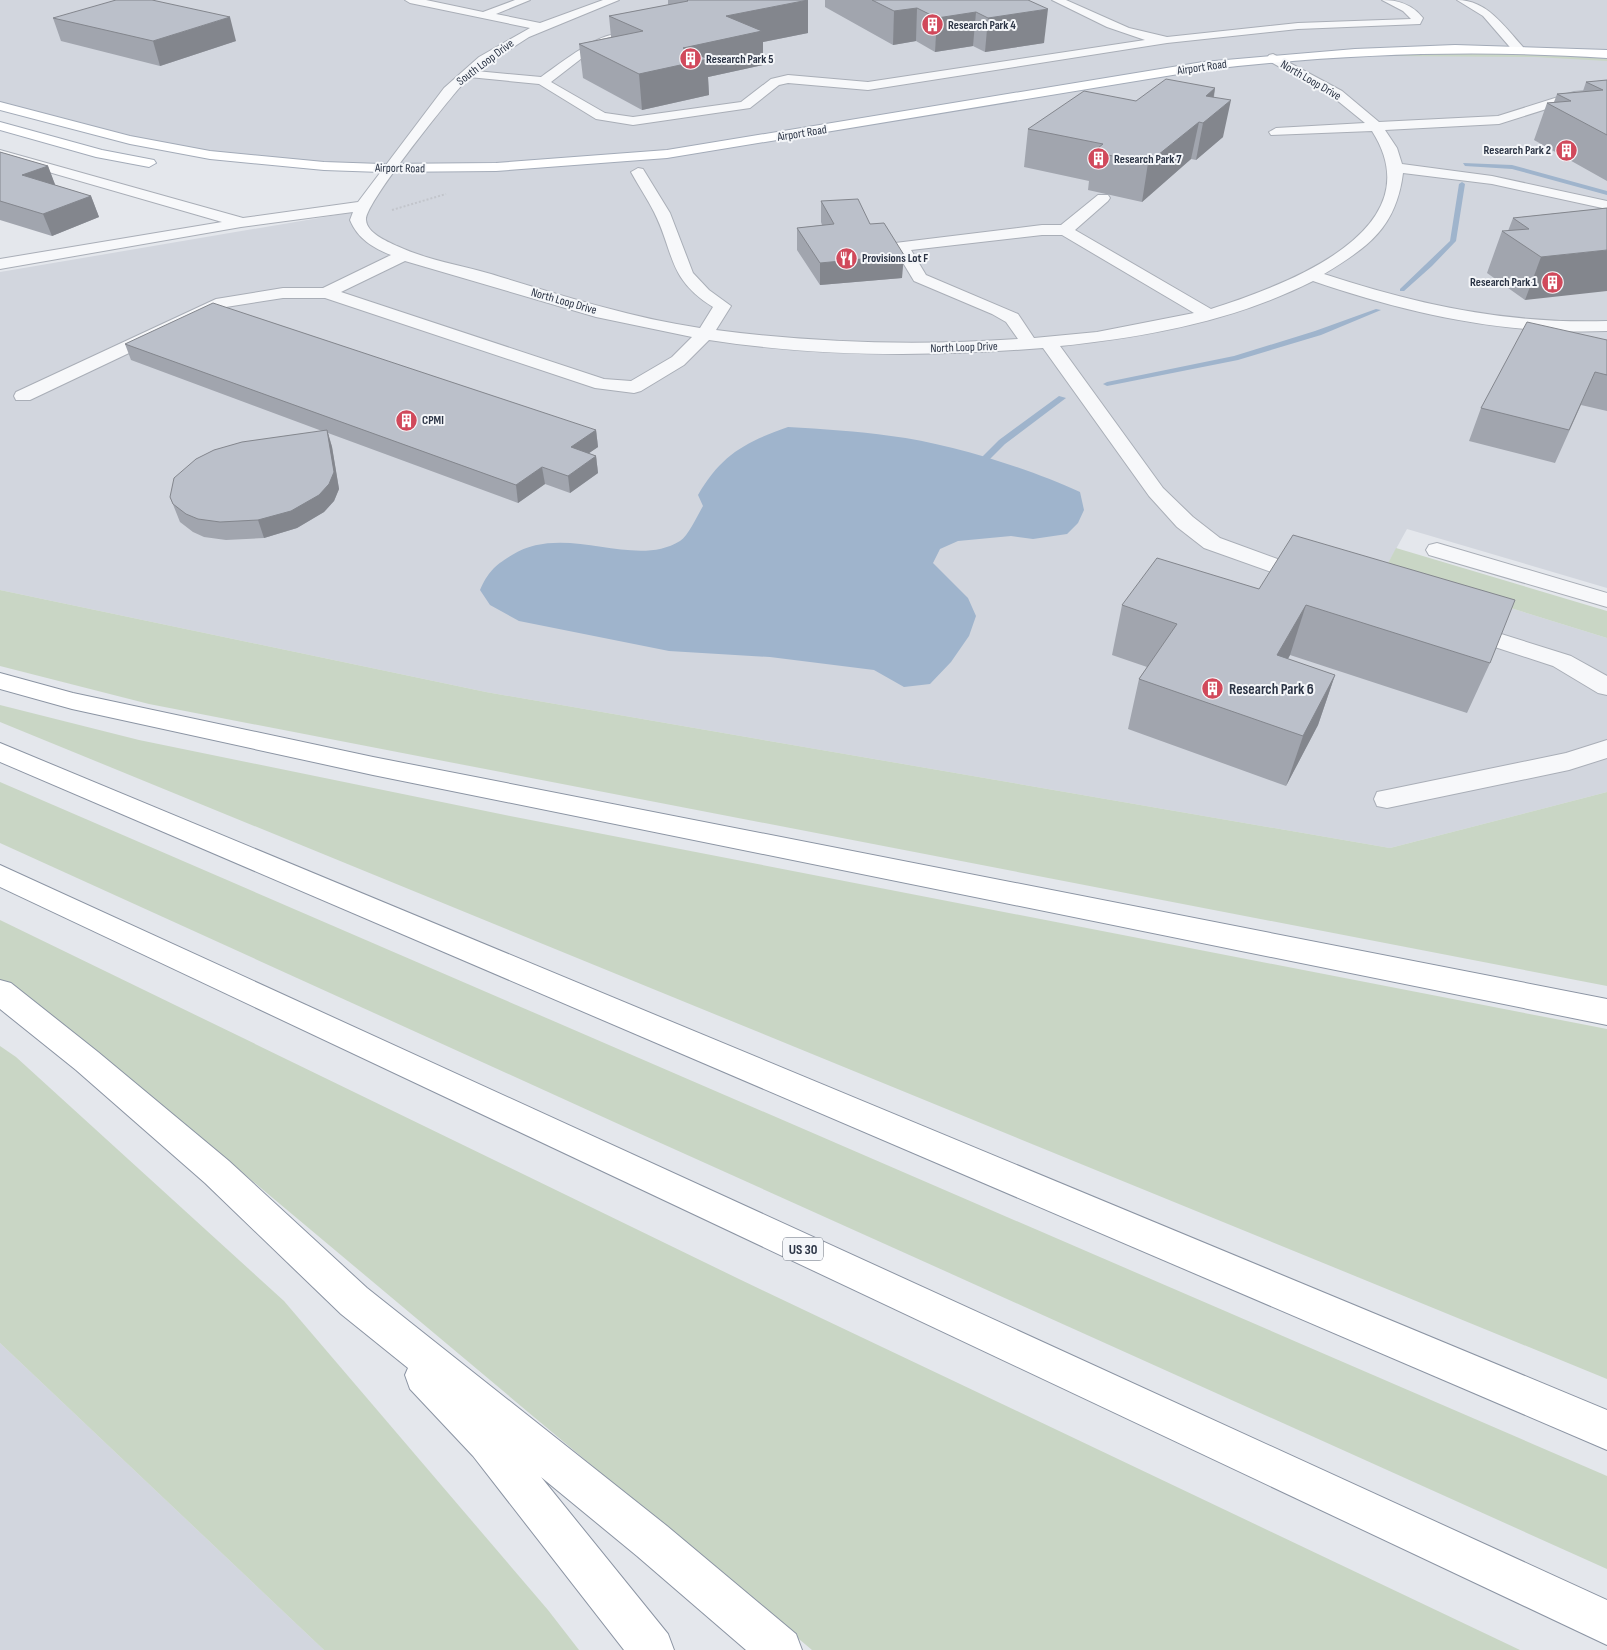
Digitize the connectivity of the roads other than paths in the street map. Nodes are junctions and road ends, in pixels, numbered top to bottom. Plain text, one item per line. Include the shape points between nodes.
1 (410, 0) edge
2 (525, 0) edge
3 (1057, 0) edge
4 (1387, 0) edge
5 (1462, 0) edge
6 (482, 2) dead end
7 (507, 6) junction
8 (616, 6) edge
9 (484, 15) junction
10 (543, 27) junction
11 (623, 32) dead end
12 (1167, 40) junction
13 (1519, 50) junction
14 (1607, 54) edge
15 (1272, 58) junction
16 (1607, 64) edge
17 (1292, 68) junction
18 (467, 73) junction
19 (544, 81) junction
20 (1607, 93) edge
21 (1062, 103) edge
22 (0, 106) edge
23 (0, 126) edge
24 (1376, 126) junction
25 (1276, 132) dead end
26 (0, 154) edge
27 (166, 165) dead end
28 (1396, 168) junction
29 (390, 169) junction
30 (645, 171) joint
31 (621, 173) dead end
32 (361, 182) dead end
33 (378, 183) junction
34 (396, 183) dead end
35 (1103, 198) edge
36 (1607, 205) edge
37 (364, 206) junction
38 (243, 223) junction
39 (1065, 230) junction
40 (404, 255) junction
41 (0, 264) edge
42 (1313, 276) junction
43 (326, 293) junction
44 (1208, 314) junction
45 (1607, 326) edge
46 (706, 333) junction
47 (1038, 342) junction
48 (23, 396) dead end
49 (1437, 550) dead end
50 (1332, 586) edge
51 (1607, 600) edge
52 (1442, 622) edge
53 (0, 681) edge
54 (1607, 686) edge
55 (1607, 749) edge
56 (0, 752) edge
57 (1388, 799) dead end
58 (0, 875) edge
59 (0, 992) edge
60 (1607, 1012) edge
61 (354, 1301) junction
62 (1607, 1430) edge
63 (1607, 1623) edge
64 (652, 1650) edge
65 (780, 1650) edge

1 - 9 street
2 - 7 street
3 - 12 street via 1130,33
4 - 12 street via 1407,9 1417,18 1416,22 1298,26
5 - 13 street via 1487,14
6 - 7 street
7 - 9 street
8 - 10 street, South Loop Drive via 595,6
9 - 10 street
10 - 18 street, South Loop Drive via 517,38
11 - 19 street via 578,56
12 - 19 street via 868,86 788,79 775,82 745,105 633,121 601,116
13 - 14 main road, Airport Road
13 - 15 main road, Airport Road via 1410,49
15 - 17 street, North Loop Drive
15 - 29 main road, Airport Road via 1203,66 667,154 537,166
16 - 17 main road, Airport Road via 1430,59
17 - 21 main road, Airport Road via 1233,74
17 - 24 street, North Loop Drive via 1332,89
18 - 19 street
18 - 29 street, South Loop Drive via 450,89
20 - 24 street via 1574,96 1499,120
22 - 29 main road, Airport Road via 99,134 209,155 292,164
23 - 27 main road via 101,154
24 - 25 street
24 - 28 street, North Loop Drive via 1389,147
26 - 38 street
28 - 36 street via 1492,180
28 - 42 street, North Loop Drive via 1396,186 1390,206 1379,224 1361,242
29 - 33 street, South Loop Drive
30 - 31 main road
30 - 46 street via 685,274 703,294 722,306
32 - 33 main road, Airport Road
33 - 34 main road, Airport Road
33 - 37 street, North Loop Drive
35 - 39 street
37 - 38 street
37 - 40 street, North Loop Drive via 358,217 364,233
38 - 41 street
39 - 44 street
39 - 47 street via 901,246 920,278 998,310
40 - 43 street
40 - 46 street, North Loop Drive via 638,322
42 - 44 street, North Loop Drive via 1281,291
42 - 45 street via 1395,302 1460,315 1517,322
43 - 46 street via 602,384 618,386 634,387 678,361
43 - 48 street via 283,293 222,303
44 - 47 street, North Loop Drive via 1122,333
46 - 47 street, North Loop Drive via 812,345 874,348
47 - 50 street via 1156,492 1185,522 1212,543
49 - 51 street
52 - 54 street via 1562,661
53 - 60 main road via 72,701 373,766
55 - 57 street via 1569,761
56 - 62 main road
58 - 63 main road, US 30
59 - 61 main road via 217,1172
61 - 64 main road via 486,1442
61 - 65 main road via 652,1541

